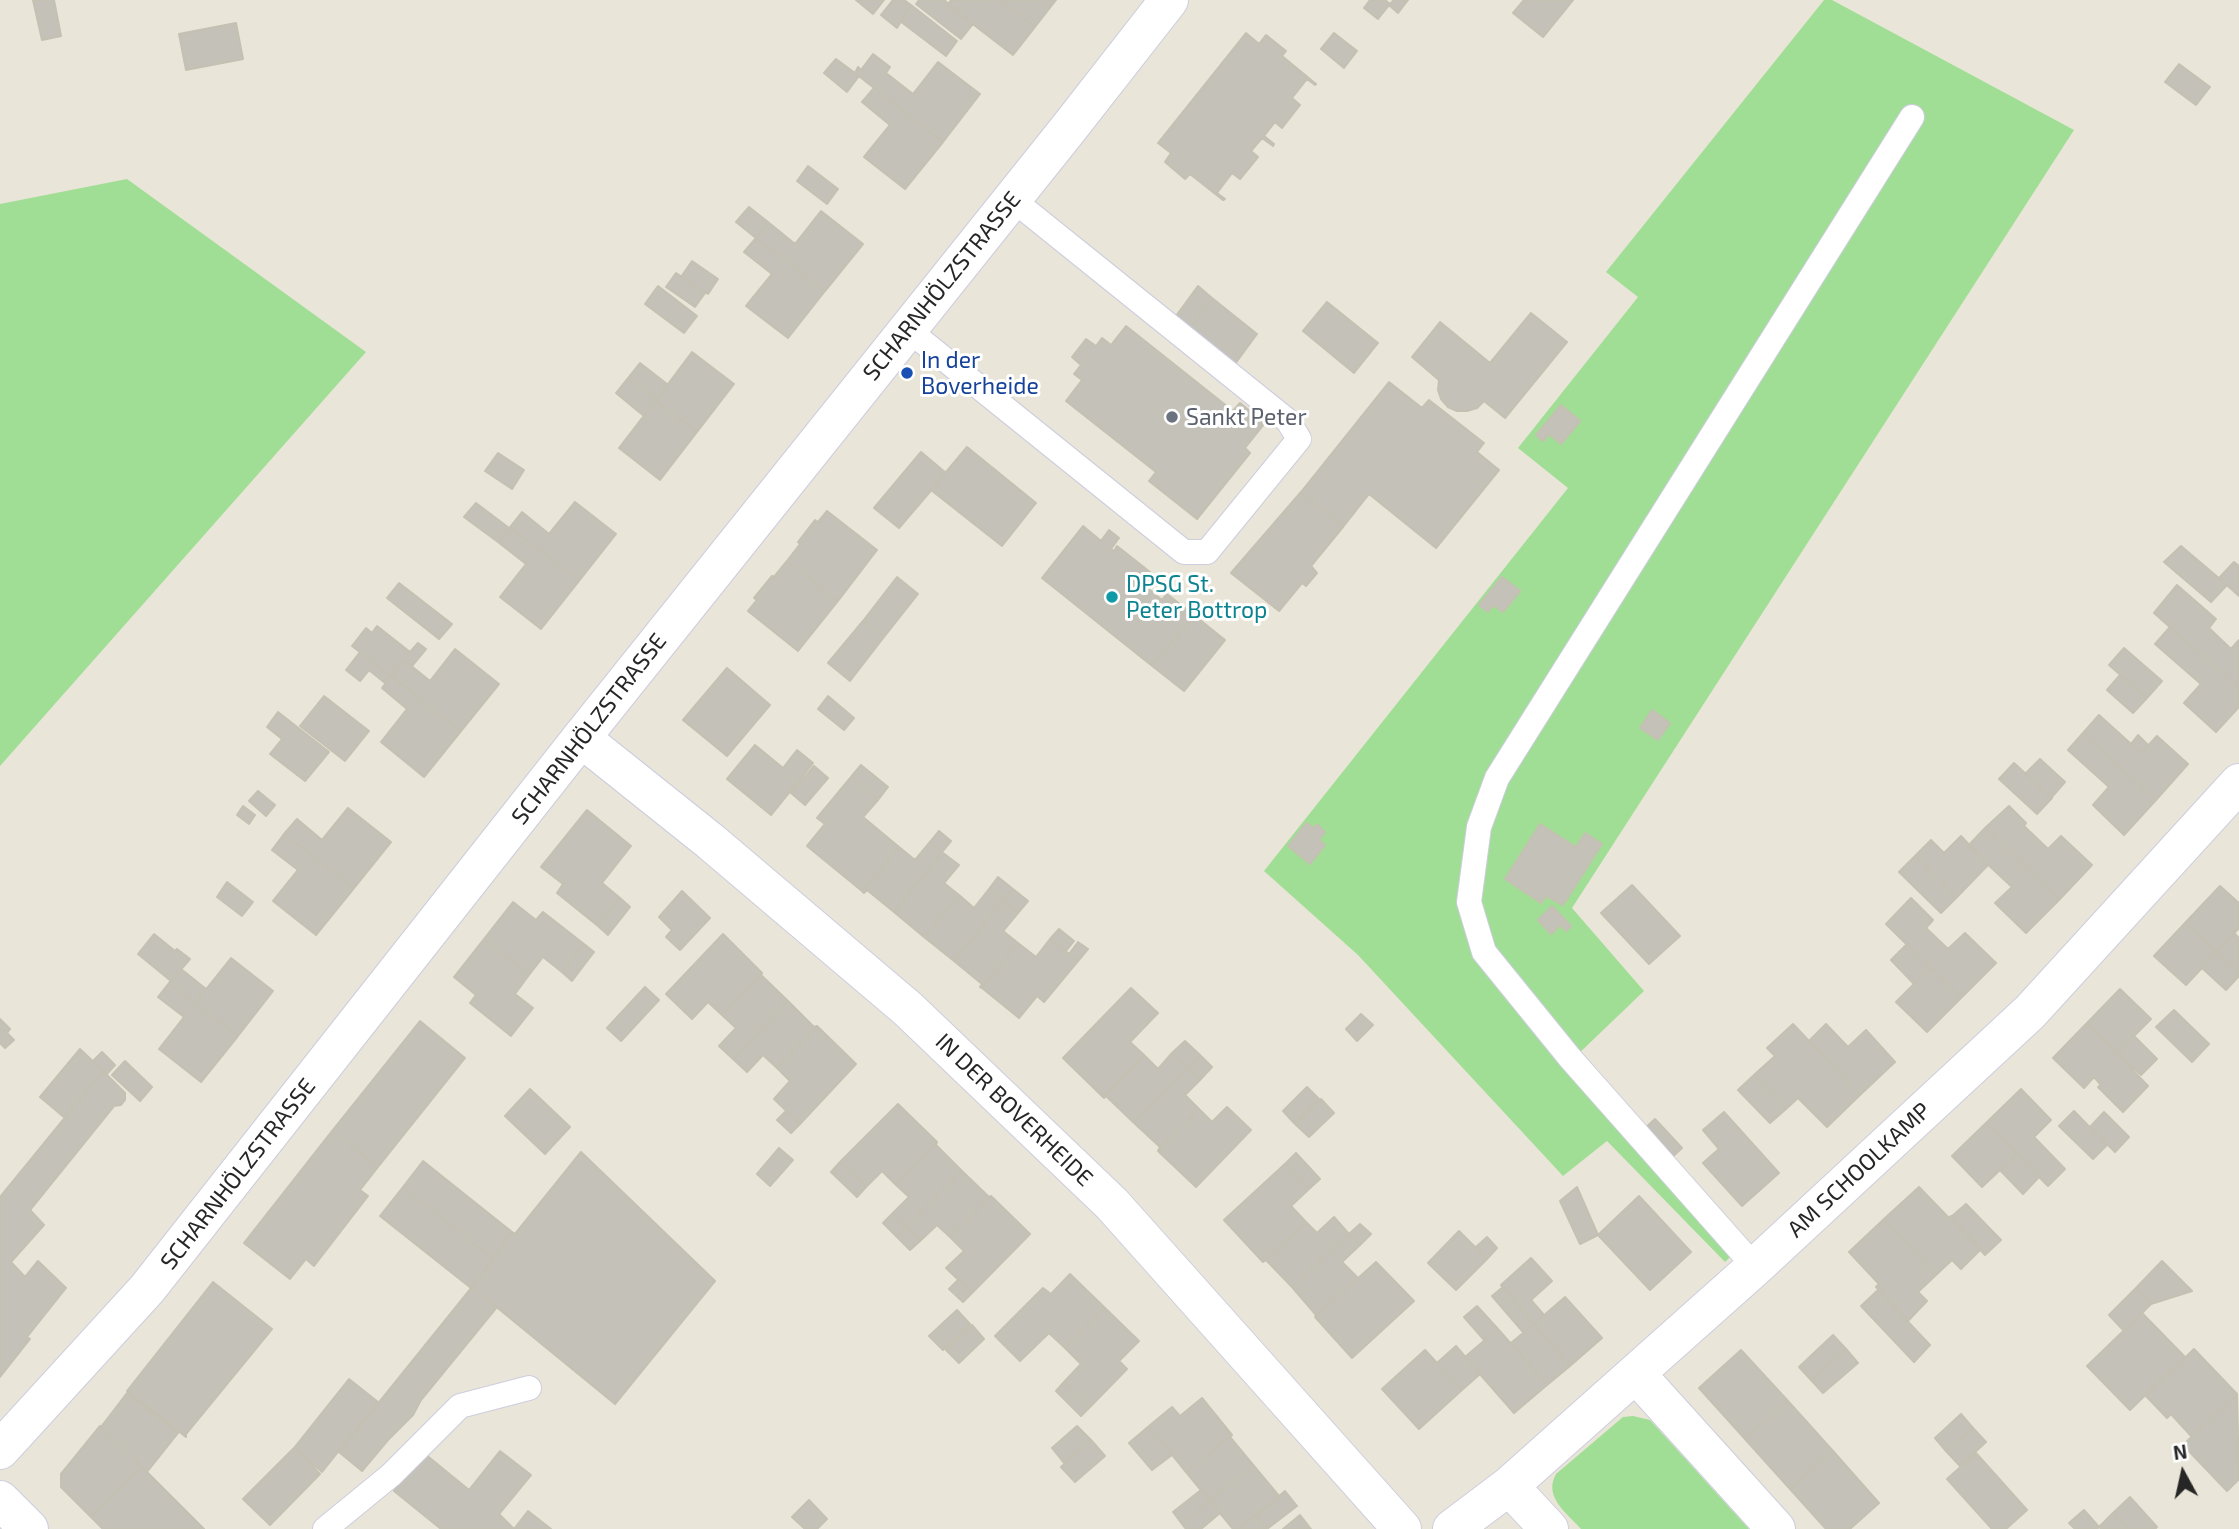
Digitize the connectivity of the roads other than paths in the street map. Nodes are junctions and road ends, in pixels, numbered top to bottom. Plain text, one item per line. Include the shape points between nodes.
1 (1169, 0) edge
2 (1912, 117) dead end
3 (1012, 199) junction
4 (907, 329) junction
5 (581, 738) junction
6 (2239, 783) edge
7 (1755, 1267) junction
8 (1636, 1374) junction
9 (529, 1388) dead end
10 (0, 1450) edge
11 (1510, 1486) junction
12 (0, 1500) edge
13 (29, 1529) edge
14 (325, 1529) edge
15 (1402, 1529) edge
16 (1452, 1529) edge
17 (1549, 1529) edge
18 (1776, 1529) edge

1 - 3 street, SCHARNHÖLZSTRASSE
2 - 7 lane via 1497,778 1479,827 1469,902 1485,952 1570,1058
3 - 4 street, SCHARNHÖLZSTRASSE
3 - 4 lane via 1288,421 1299,439 1291,450 1208,552 1184,552
4 - 5 street, SCHARNHÖLZSTRASSE
5 - 10 street, SCHARNHÖLZSTRASSE via 147,1289
5 - 15 street, IN DER BOVERHEIDE via 908,1009 1112,1204
6 - 7 street, AM SCHOOLKAMP via 2030,1012
7 - 8 street, AM SCHOOLKAMP
8 - 11 street, AM SCHOOLKAMP
8 - 18 street
9 - 14 lane via 460,1406 391,1475
11 - 16 street, AM SCHOOLKAMP
11 - 17 street
12 - 13 street

